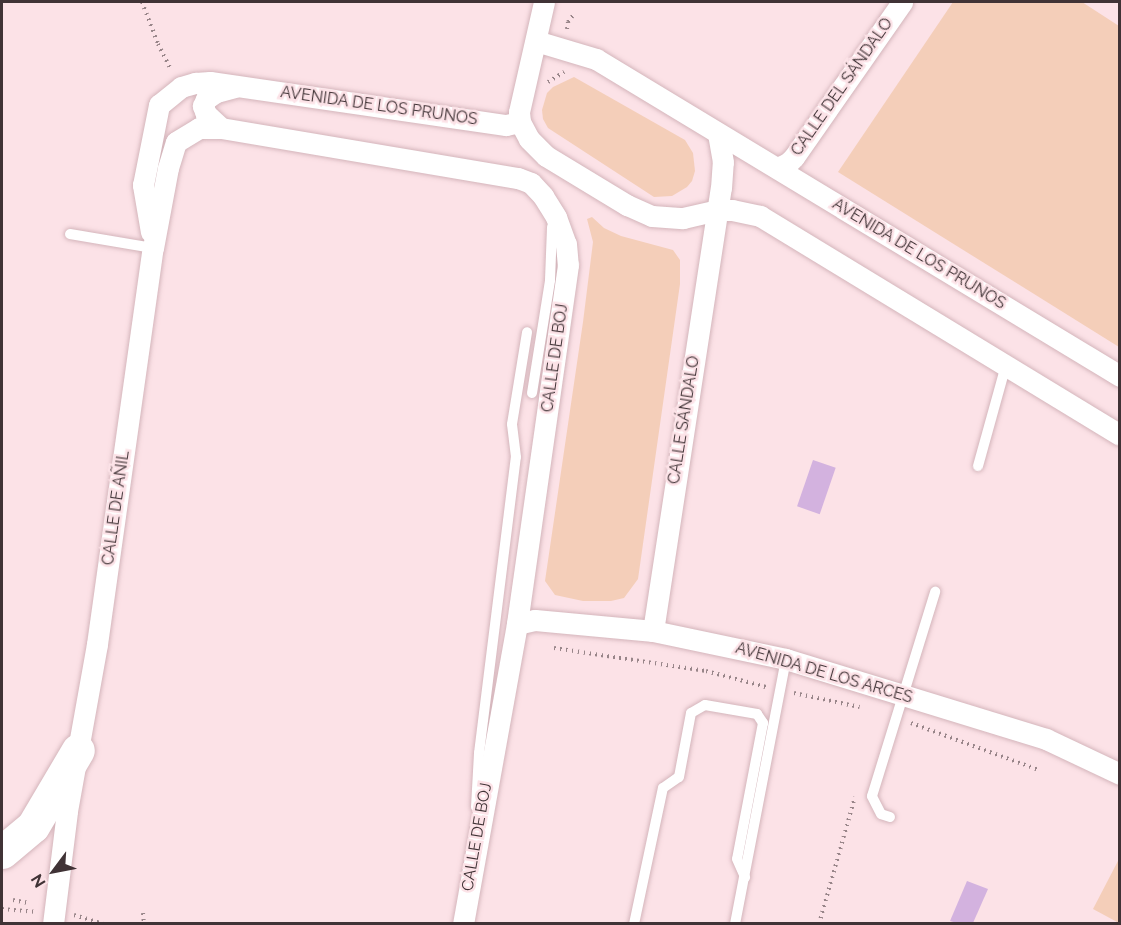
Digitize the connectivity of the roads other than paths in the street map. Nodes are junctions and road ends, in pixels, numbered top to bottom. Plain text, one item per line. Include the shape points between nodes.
1 (544, 2) edge
2 (902, 2) edge
3 (536, 41) junction
4 (238, 87) junction
5 (520, 122) junction
6 (221, 128) junction
7 (718, 133) junction
8 (777, 168) junction
9 (543, 196) junction
10 (717, 210) junction
11 (70, 234) dead end
12 (153, 248) junction
13 (527, 332) dead end
14 (1006, 365) junction
15 (1119, 376) edge
16 (532, 393) dead end
17 (1119, 435) edge
18 (978, 466) dead end
19 (935, 592) dead end
20 (517, 624) junction
21 (653, 631) junction
22 (786, 659) junction
23 (903, 695) junction
24 (78, 750) junction
25 (1119, 774) edge
26 (890, 818) dead end
27 (476, 843) junction
28 (2, 852) edge
29 (745, 877) junction
30 (53, 924) edge
31 (463, 924) edge
32 (634, 924) edge
33 (735, 924) edge

1 - 3 street
2 - 8 street, CALLE DEL SÁNDALO via 794,157
3 - 5 street
3 - 7 street, AVENIDA DE LOS PRUNOS via 596,59
4 - 5 street, AVENIDA DE LOS PRUNOS via 506,124
4 - 6 street via 216,92 203,106
4 - 12 street, AVENIDA DE LOS PRUNOS via 210,82 181,87 159,105 143,185
5 - 10 street via 529,139 546,156 627,205 652,216 683,218
6 - 9 street, CALLE DE BOJ via 518,178 531,183
6 - 12 street, CALLE DE AÑIL via 199,128 176,142
7 - 8 street, AVENIDA DE LOS PRUNOS
7 - 10 street via 723,162
8 - 15 street, AVENIDA DE LOS PRUNOS
9 - 16 lane via 553,232 553,252
9 - 20 street, CALLE DE BOJ via 566,244 568,265
10 - 14 street via 760,216
10 - 21 street, CALLE SÁNDALO
11 - 12 lane
12 - 24 street, CALLE DE AÑIL via 97,644
13 - 27 lane via 512,424 516,457 479,753
14 - 17 street
14 - 18 lane
19 - 23 lane
20 - 21 street, AVENIDA DE LOS ARCES via 535,620
20 - 27 street, CALLE DE BOJ
21 - 22 street, AVENIDA DE LOS ARCES
22 - 23 street, AVENIDA DE LOS ARCES
22 - 29 lane
23 - 25 street, AVENIDA DE LOS ARCES via 1046,739
23 - 26 lane via 872,796 881,814
24 - 28 highway via 33,826
24 - 30 street, CALLE DE AÑIL
27 - 31 street, CALLE DE BOJ
29 - 32 lane via 737,859 763,723 757,714 705,705 691,713 679,777 663,788
29 - 33 lane

